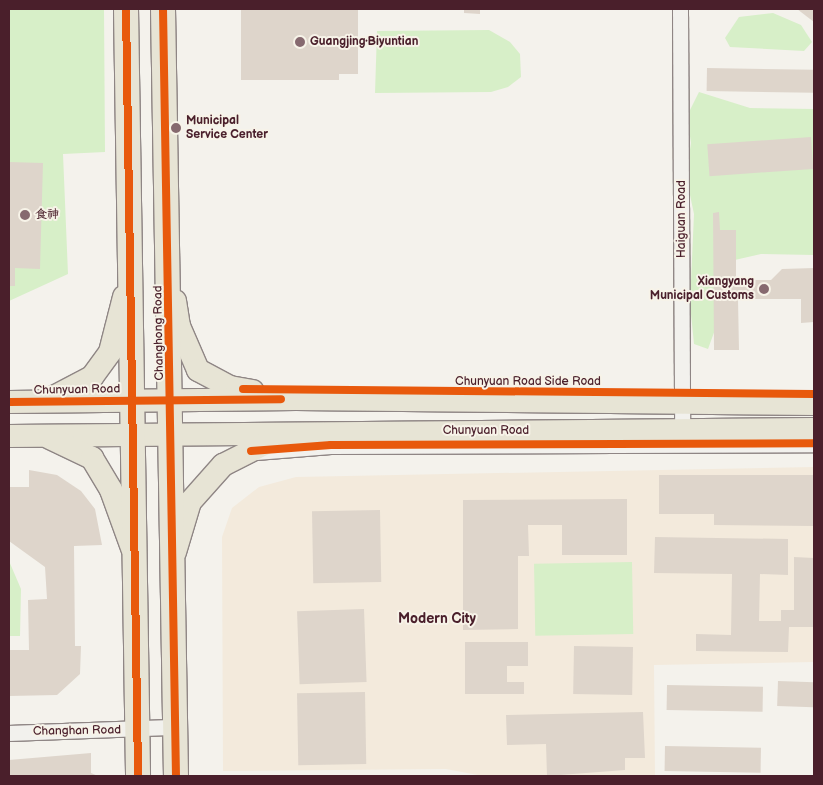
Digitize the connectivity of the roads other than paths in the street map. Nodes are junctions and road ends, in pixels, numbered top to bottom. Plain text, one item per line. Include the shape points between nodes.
1 (126, 9) edge
2 (163, 9) edge
3 (680, 9) edge
4 (129, 246) junction
5 (168, 247) junction
6 (243, 389) junction
7 (814, 394) edge
8 (296, 399) junction
9 (683, 399) junction
10 (131, 401) junction
11 (172, 401) junction
12 (9, 402) edge
13 (45, 402) junction
14 (814, 404) edge
15 (814, 429) edge
16 (682, 430) junction
17 (290, 432) junction
18 (173, 434) junction
19 (45, 435) junction
20 (9, 436) edge
21 (132, 436) junction
22 (814, 443) edge
23 (251, 451) junction
24 (134, 553) junction
25 (174, 555) junction
26 (176, 727) junction
27 (137, 730) junction
28 (9, 733) edge
29 (138, 776) edge
30 (176, 776) edge

1 - 4 highway
2 - 5 highway, Changhong Road
3 - 9 street, Haiguan Road
4 - 10 highway
4 - 13 main road via 121,322 110,352 92,377
5 - 6 main road via 179,326 198,370
5 - 11 highway, Changhong Road
6 - 8 main road
6 - 9 street, Chunyuan Road Side Road
7 - 9 street, Chunyuan Road Side Road
8 - 9 main road, Chunyuan Road
8 - 11 main road, Chunyuan Road
9 - 14 main road, Chunyuan Road
9 - 16 street, Haiguan Road
10 - 11 main road, Chunyuan Road
10 - 13 main road, Chunyuan Road
10 - 21 highway
11 - 18 highway, Changhong Road
12 - 13 main road, Chunyuan Road
15 - 16 main road, Chunyuan Road
16 - 17 main road, Chunyuan Road
17 - 18 main road, Chunyuan Road
17 - 23 main road
18 - 21 main road, Chunyuan Road
18 - 25 highway, Changhong Road
19 - 20 main road, Chunyuan Road
19 - 21 main road, Chunyuan Road
19 - 24 main road via 92,458 111,490
21 - 24 highway
22 - 23 street via 332,445
23 - 25 main road via 223,465 190,502
24 - 27 highway
25 - 26 highway, Changhong Road
26 - 27 street, Changhan Road
26 - 30 highway, Changhong Road
27 - 28 street, Changhan Road
27 - 29 highway

